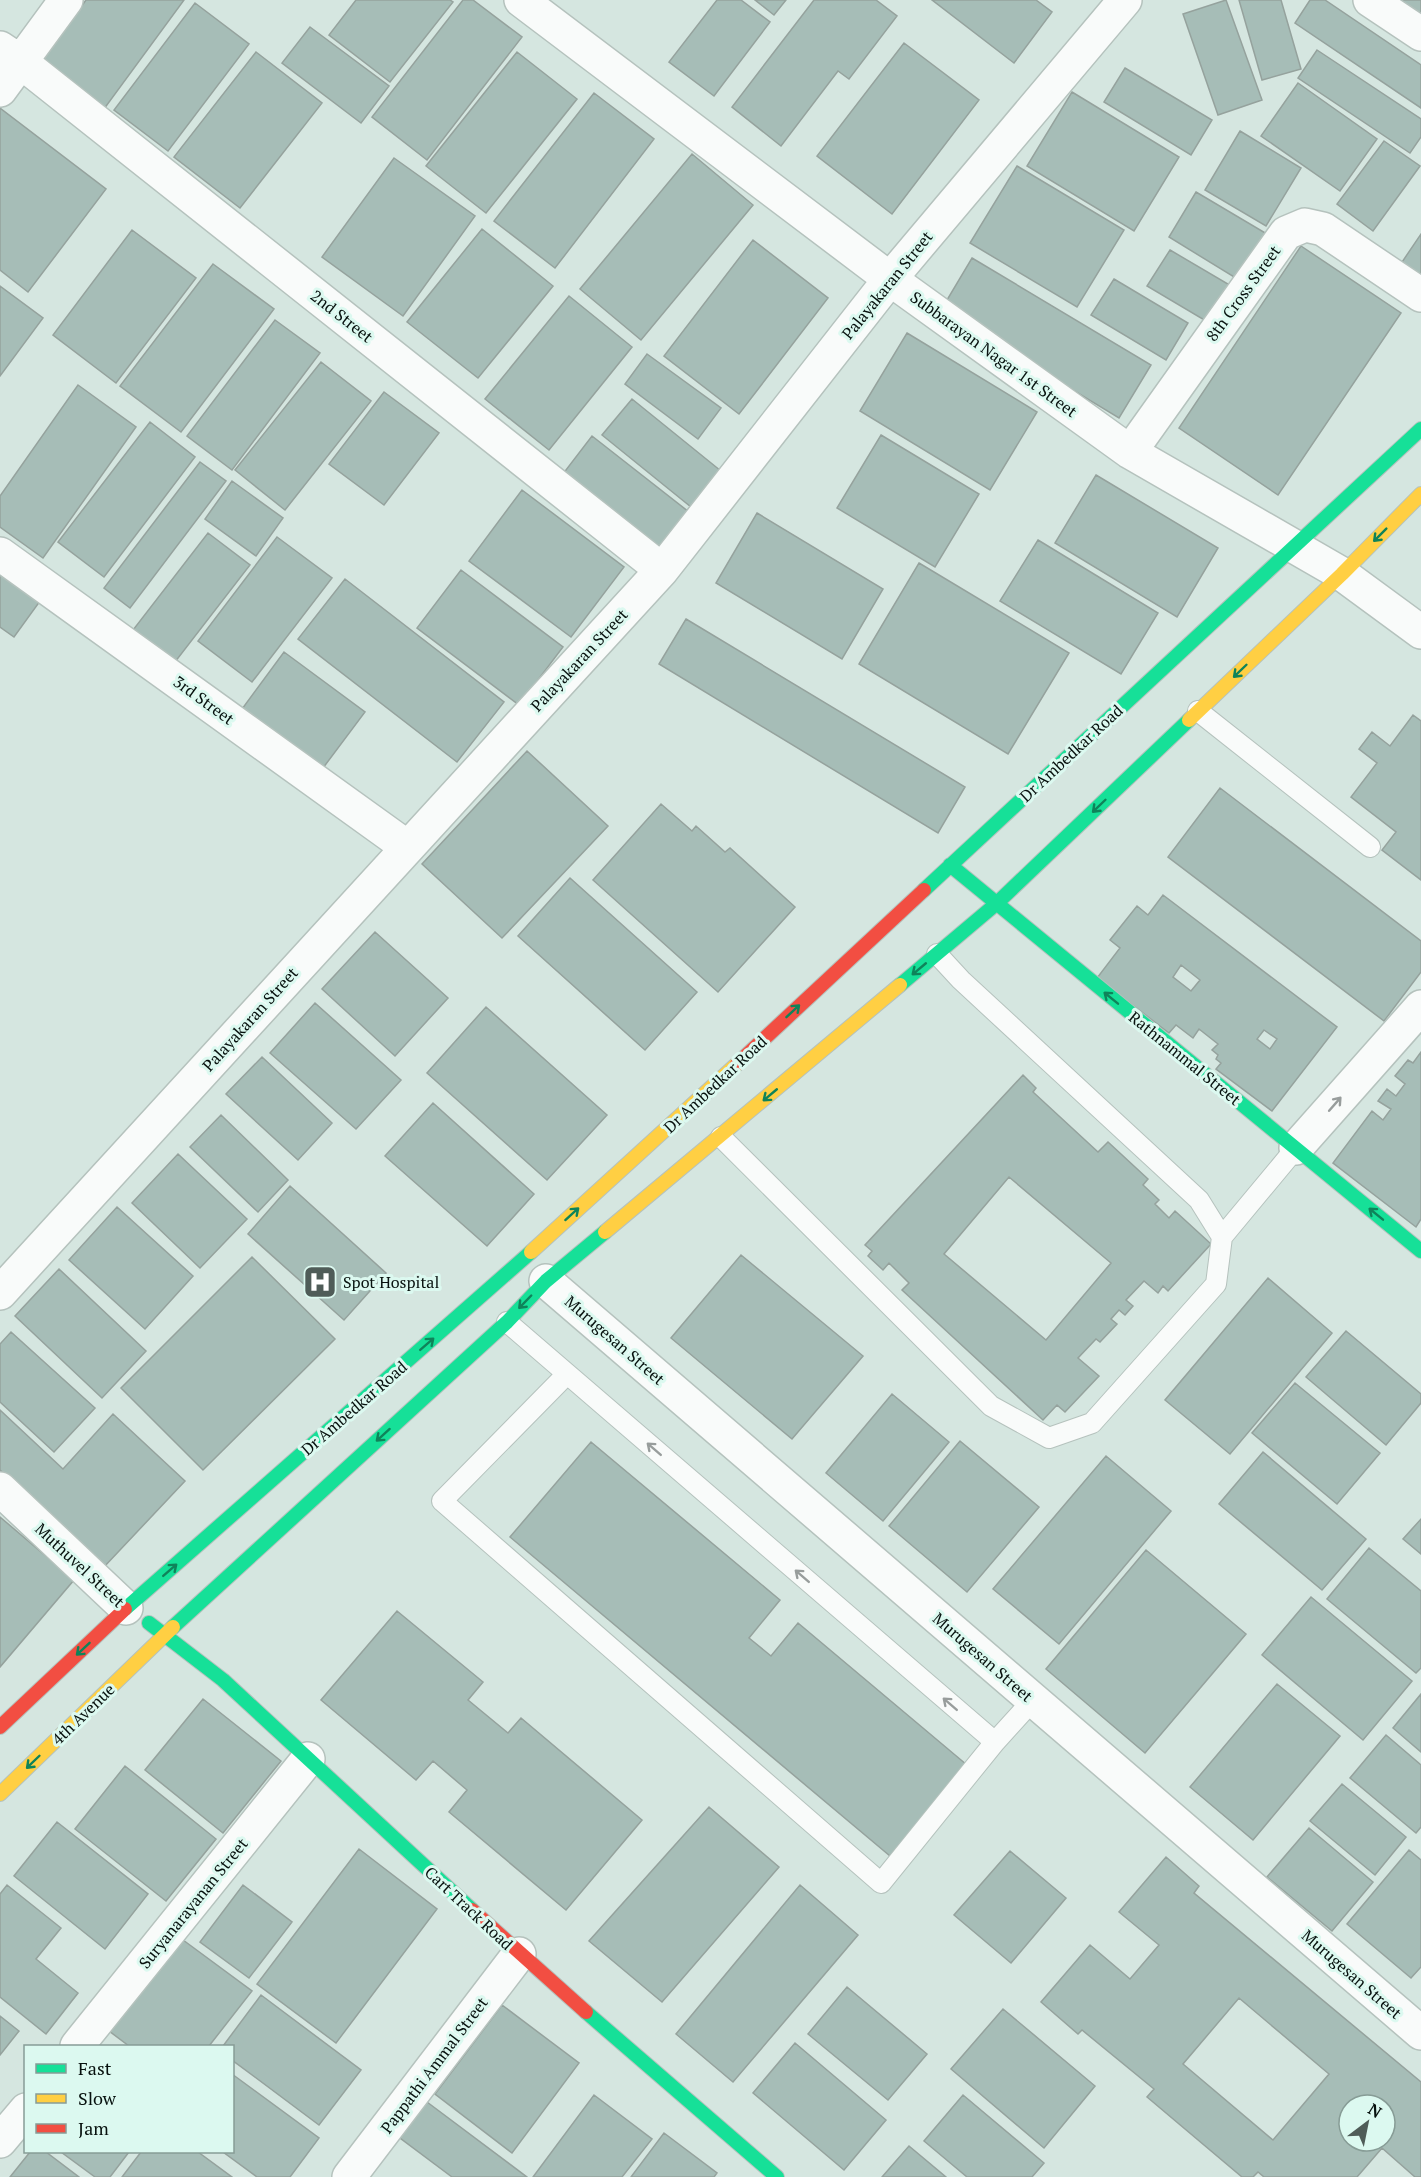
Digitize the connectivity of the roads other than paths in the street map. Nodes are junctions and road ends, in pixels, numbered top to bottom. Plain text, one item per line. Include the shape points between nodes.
1 (66, 0) edge
2 (520, 0) edge
3 (1125, 0) edge
4 (1370, 0) edge
5 (1421, 34) edge
6 (11, 55) edge
7 (0, 90) edge
8 (890, 279) junction
9 (1421, 295) edge
10 (1421, 429) edge
11 (1130, 452) junction
12 (1421, 494) edge
13 (1294, 546) junction
14 (0, 554) edge
15 (662, 570) junction
16 (1342, 574) junction
17 (1421, 632) edge
18 (1198, 711) junction
19 (407, 847) junction
20 (1370, 847) dead end
21 (950, 865) junction
22 (996, 904) junction
23 (937, 954) junction
24 (1421, 1007) edge
25 (721, 1137) junction
26 (1296, 1148) junction
27 (1222, 1237) junction
28 (1421, 1251) edge
29 (546, 1281) junction
30 (0, 1293) edge
31 (507, 1322) junction
32 (567, 1374) junction
33 (1, 1491) edge
34 (126, 1608) junction
35 (166, 1634) junction
36 (1033, 1700) junction
37 (0, 1727) edge
38 (995, 1742) junction
39 (308, 1759) junction
40 (0, 1794) edge
41 (519, 1954) junction
42 (1421, 2033) edge
43 (78, 2045) edge
44 (24, 2112) edge
45 (0, 2141) edge
46 (762, 2172) edge
47 (349, 2177) edge

1 - 6 street
2 - 8 street, Subbarayan Nagar 1st Street
3 - 8 street, Palayakaran Street
4 - 5 street
6 - 7 street
6 - 15 street, 2nd Street
8 - 11 street, Subbarayan Nagar 1st Street
8 - 15 street, Palayakaran Street
9 - 11 street, 8th Cross Street via 1323,229 1305,225 1286,233
10 - 13 main road, Dr Ambedkar Road
11 - 13 street, Subbarayan Nagar 1st Street
12 -> 16 main road
13 - 16 street, Subbarayan Nagar 1st Street
13 - 21 main road, Dr Ambedkar Road
14 - 19 street, 3rd Street
15 - 19 street, Palayakaran Street
16 - 17 street, Subbarayan Nagar 1st Street
16 -> 18 main road
18 - 20 lane
18 -> 22 main road
19 - 30 street, Palayakaran Street
21 - 22 main road, Rathnammal Street
34 -> 21 main road, Dr Ambedkar Road via 512,1269
22 - 23 main road
26 -> 22 main road, Rathnammal Street
23 -> 25 main road
23 - 27 lane via 1198,1200
26 -> 24 street
25 - 27 lane via 991,1406 1049,1438 1092,1423 1180,1326 1216,1284
25 - 29 main road
26 - 27 lane
28 -> 26 main road, Rathnammal Street
29 -> 31 main road
29 - 36 street, Murugesan Street
31 - 32 lane
31 -> 35 main road
38 -> 32 lane
32 - 38 lane via 442,1501 881,1883
33 - 34 street, Muthuvel Street
34 - 35 main road, Muthuvel Street
34 -> 37 main road, Dr Ambedkar Road
35 - 39 main road, Cart Track Road via 224,1680
35 -> 40 main road, 4th Avenue
36 - 38 lane
36 - 42 street, Murugesan Street
39 - 41 main road, Cart Track Road
39 - 43 street, Suryanarayanan Street
41 - 46 main road, Cart Track Road
41 - 47 street, Pappathi Ammal Street
44 - 45 street

